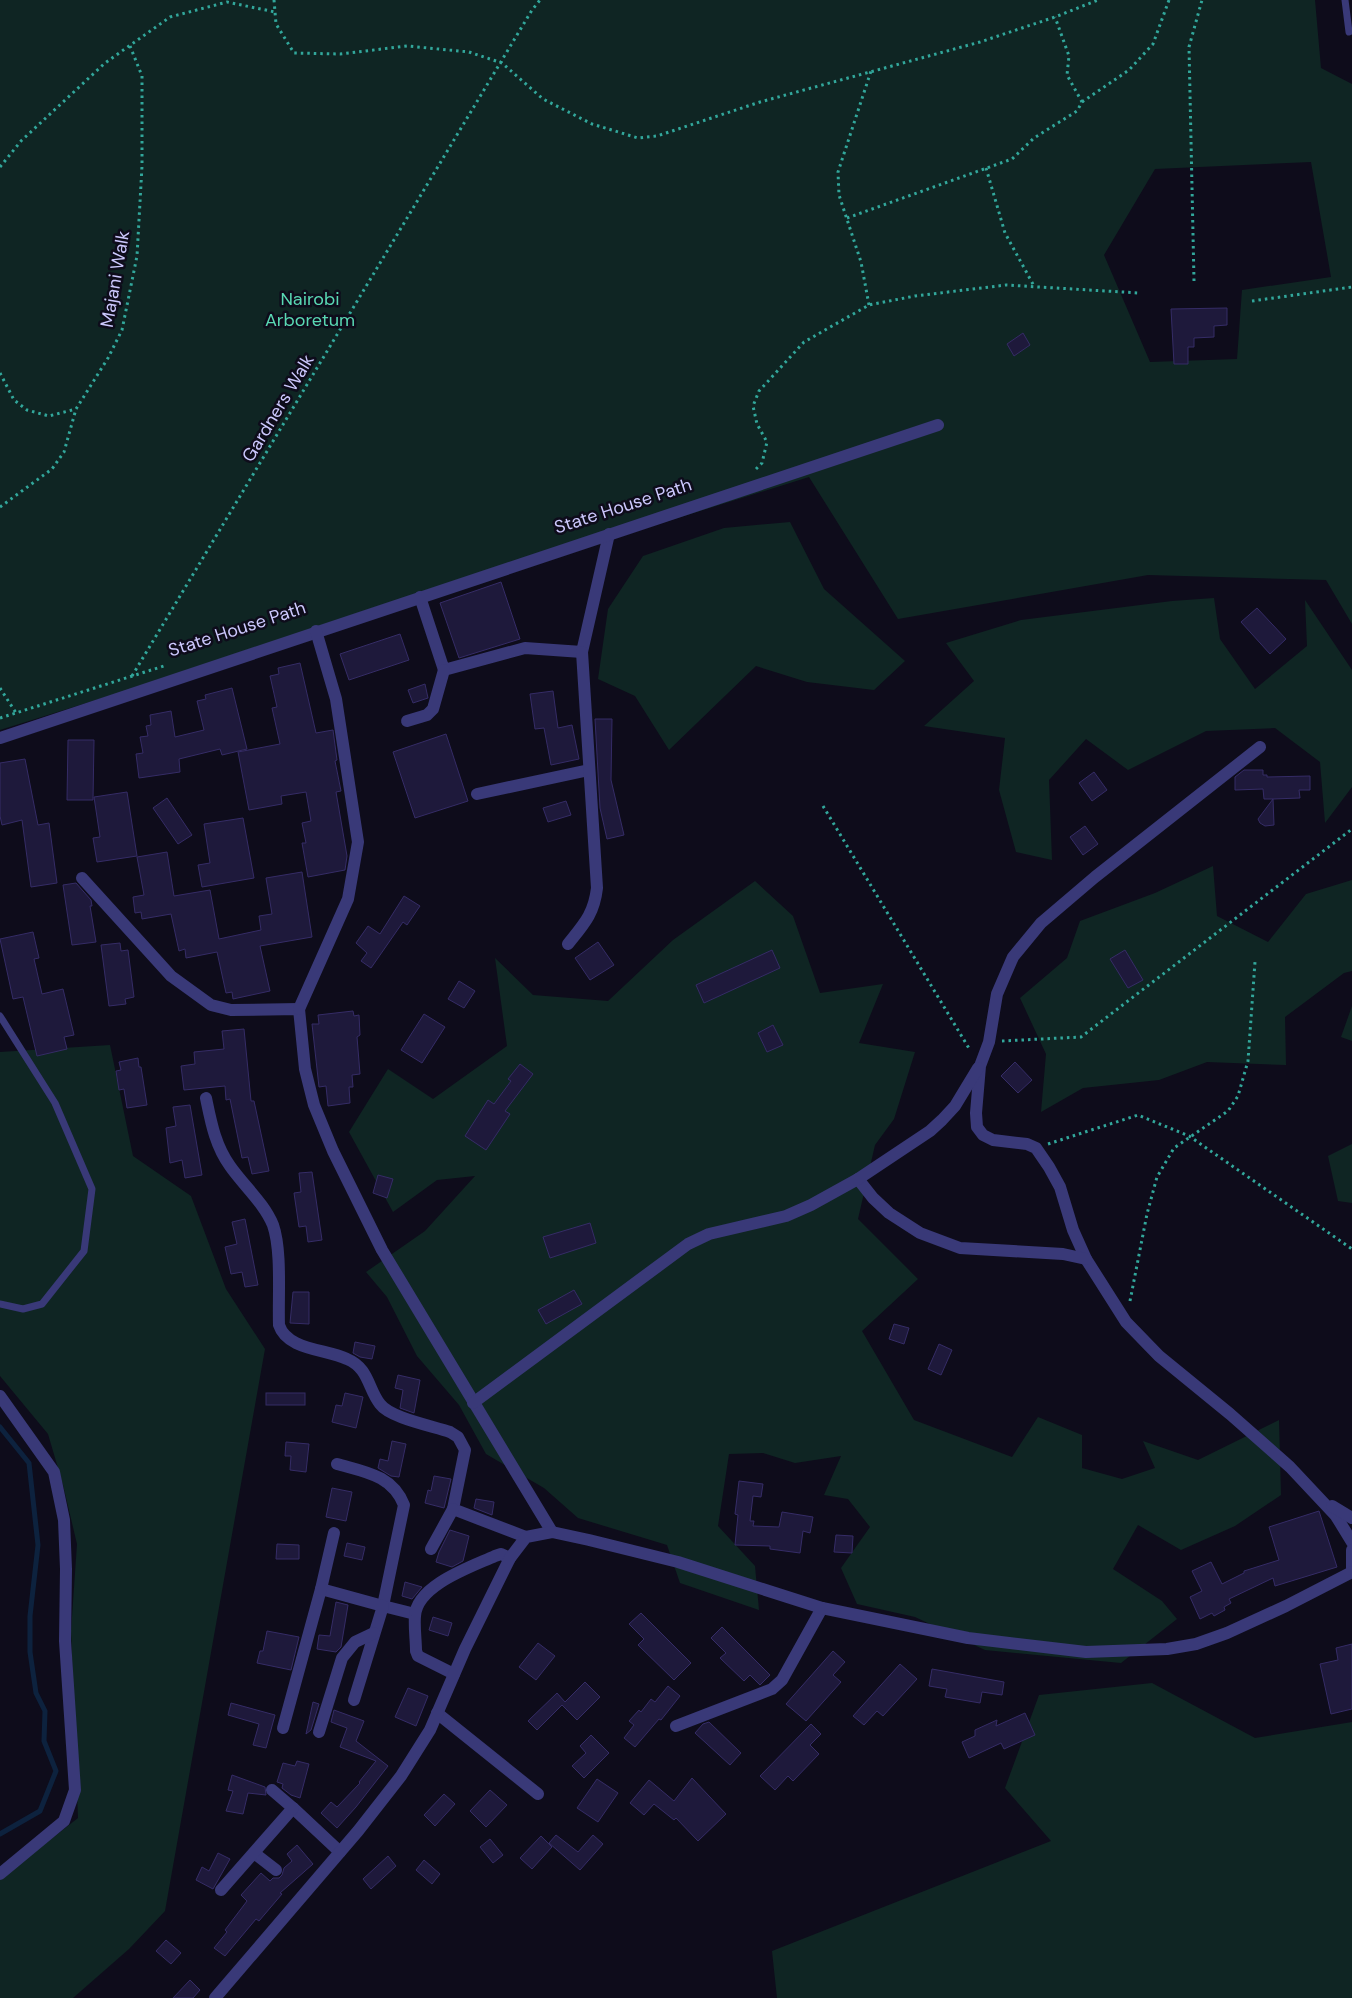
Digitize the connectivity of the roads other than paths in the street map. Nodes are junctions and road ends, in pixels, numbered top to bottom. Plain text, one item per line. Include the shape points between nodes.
1 (1345, 0) edge
2 (1349, 32) dead end
3 (938, 425) dead end
4 (609, 534) junction
5 (420, 597) junction
6 (316, 631) junction
7 (582, 652) junction
8 (444, 670) junction
9 (407, 721) dead end
10 (0, 738) edge
11 (1260, 747) dead end
12 (589, 770) junction
13 (477, 794) dead end
14 (82, 878) dead end
15 (568, 944) dead end
16 (299, 1009) junction
17 (0, 1016) edge
18 (980, 1066) junction
19 (206, 1098) dead end
20 (858, 1179) junction
21 (1086, 1259) junction
22 (0, 1304) edge
23 (0, 1396) edge
24 (473, 1403) junction
25 (337, 1464) dead end
26 (1323, 1501) junction
27 (454, 1509) junction
28 (1352, 1518) edge
29 (552, 1532) junction
30 (334, 1534) dead end
31 (526, 1536) junction
32 (1352, 1542) edge
33 (432, 1549) dead end
34 (1352, 1550) edge
35 (510, 1558) junction
36 (1352, 1568) edge
37 (1352, 1572) edge
38 (321, 1589) junction
39 (383, 1606) junction
40 (822, 1608) junction
41 (415, 1614) junction
42 (374, 1633) junction
43 (454, 1674) junction
44 (354, 1700) dead end
45 (437, 1713) junction
46 (676, 1726) dead end
47 (284, 1728) dead end
48 (319, 1732) dead end
49 (272, 1790) dead end
50 (538, 1794) dead end
51 (293, 1808) junction
52 (340, 1852) junction
53 (254, 1853) junction
54 (276, 1870) dead end
55 (0, 1874) edge
56 (221, 1890) dead end
57 (215, 1998) edge

1 - 2 lane
3 - 4 street
4 - 5 street
4 - 7 street
5 - 6 street
5 - 8 street
6 - 10 street
6 - 16 street via 336,698 358,842 348,899
7 - 8 street via 526,648
7 - 12 street
8 - 9 street via 433,709 427,715
11 - 18 street via 1041,923 1013,957 997,994
12 - 13 street
12 - 15 street via 597,888 595,906
14 - 16 street via 171,976 211,1005 231,1010
16 - 24 street via 305,1069 314,1106 333,1151 382,1250
17 - 22 lane via 55,1102 92,1189 84,1251 42,1304 23,1309
18 - 20 street via 955,1106 942,1120
18 - 21 street via 977,1127 993,1140 1036,1148 1060,1187
19 - 27 street via 212,1130 221,1151 265,1210 273,1226 277,1245 278,1325 281,1334 290,1341 356,1364 389,1413 458,1437 465,1450
20 - 21 street via 890,1214 920,1232 960,1248 1063,1254
20 - 24 street via 786,1216 709,1234 688,1244
21 - 26 street via 1126,1322 1158,1356 1290,1467
23 - 55 street via 54,1472 64,1520 65,1641 75,1790 64,1821
24 - 29 street
25 - 39 street via 381,1478 400,1493 404,1505
26 - 28 street
26 - 32 street
27 - 31 street
27 - 33 street
29 - 31 street
29 - 40 street via 678,1562
30 - 38 street
31 - 35 street
34 - 36 street
35 - 41 street via 501,1554 440,1583 425,1595
35 - 43 street
37 - 40 street via 1227,1632 1196,1644 1168,1649 1086,1652 968,1638
38 - 39 street
38 - 47 street
39 - 41 street
39 - 42 street
40 - 46 street via 782,1680 772,1689
41 - 43 street via 418,1656
42 - 44 street
42 - 48 street via 355,1642 342,1658
43 - 45 street
45 - 50 street
45 - 52 street via 401,1776
49 - 51 street
51 - 52 street
51 - 53 street
52 - 57 street
53 - 54 street
53 - 56 street

